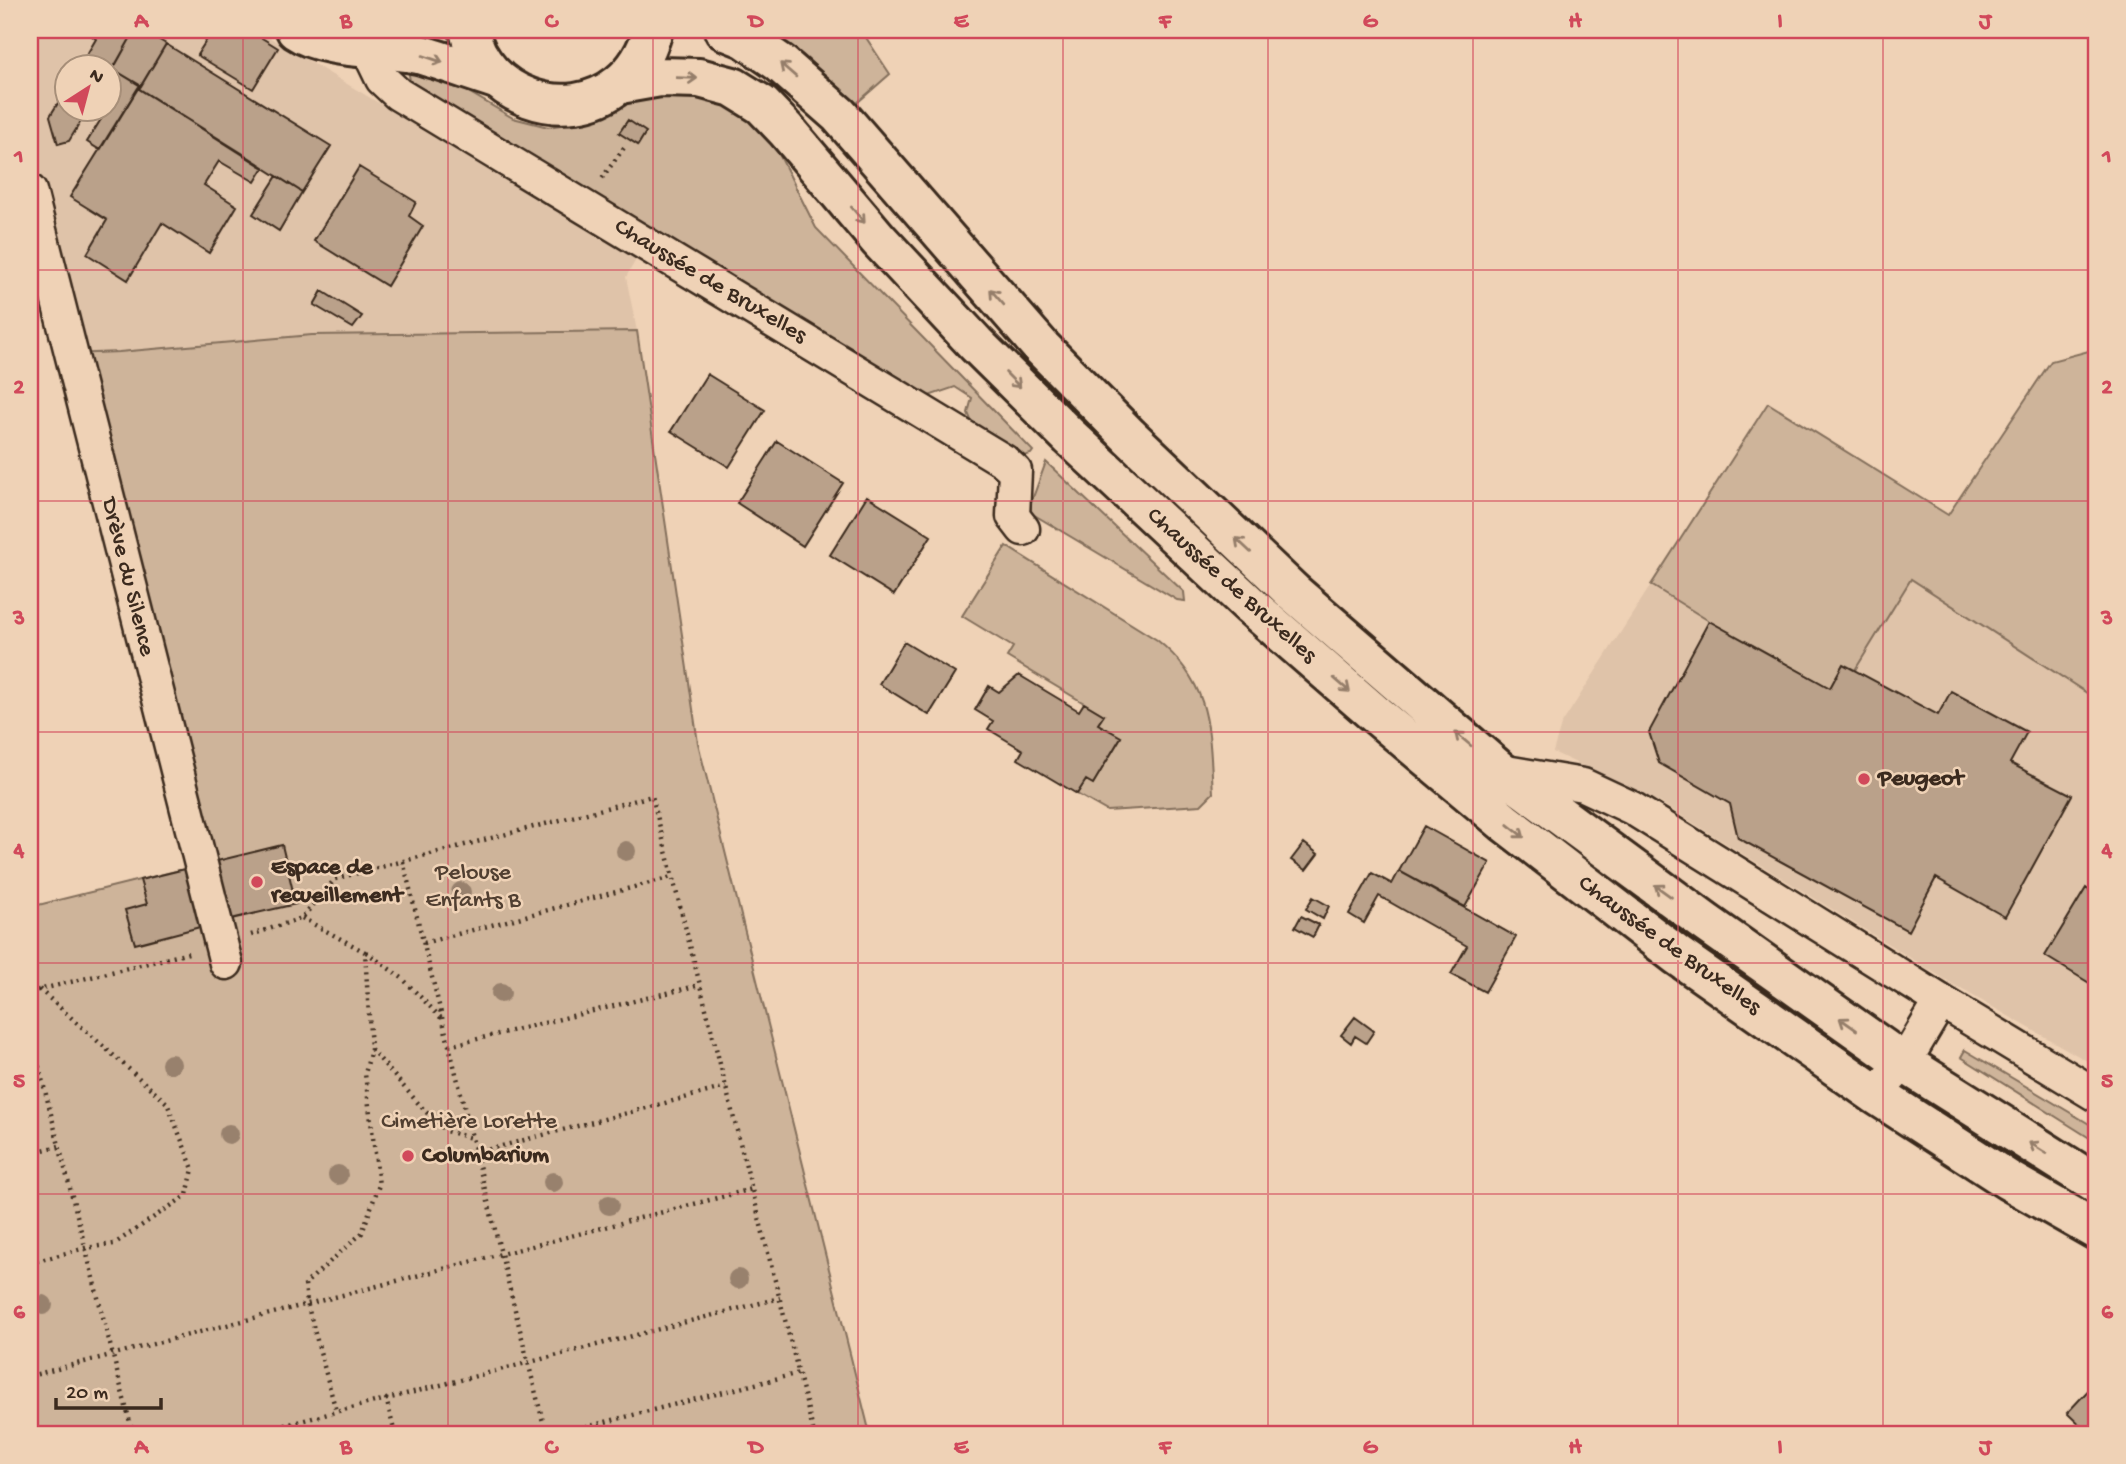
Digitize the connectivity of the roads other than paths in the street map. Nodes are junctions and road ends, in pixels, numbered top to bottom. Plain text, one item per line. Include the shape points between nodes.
1 (296, 30) edge
2 (470, 30) edge
3 (653, 30) edge
4 (724, 30) edge
5 (367, 48) junction
6 (496, 79) junction
7 (620, 84) junction
8 (30, 191) edge
9 (1023, 529) dead end
10 (1500, 771) junction
11 (224, 954) road end
12 (1941, 1001) junction
13 (1904, 1063) junction
14 (1875, 1094) junction
15 (2096, 1095) edge
16 (2096, 1184) edge
17 (2096, 1230) edge

1 - 5 main road via 308,38
2 - 6 main road via 482,61
3 - 7 main road via 636,68
10 -> 4 main road, Chaussée de Bruxelles via 1293,592 1129,436 1042,348 839,116 780,63
5 -> 6 main road via 420,55
5 - 9 street, Chaussée de Bruxelles via 382,79 398,94 1003,461 1014,471 1013,516
6 - 7 main road via 522,96 551,104 582,103
7 -> 14 main road, Chaussée de Bruxelles via 660,77 699,78 733,88 762,106 976,344 1251,607 1504,822 1678,956
8 - 11 street, Drève du Silence
10 - 12 street via 1583,785 1632,807
13 -> 10 main road, Chaussée de Bruxelles
12 - 13 street
12 - 15 street
13 - 14 street
16 -> 13 main road, Chaussée de Bruxelles
14 - 17 main road, Chaussée de Bruxelles via 2008,1180

